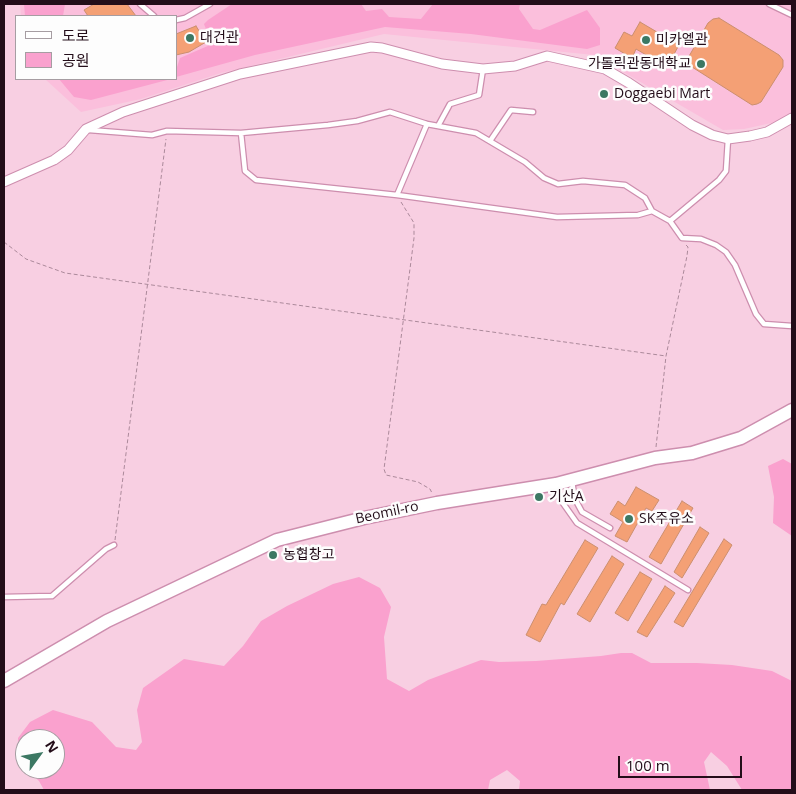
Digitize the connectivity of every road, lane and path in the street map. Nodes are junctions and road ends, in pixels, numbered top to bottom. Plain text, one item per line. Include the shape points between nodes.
1 (140, 4) edge
2 (210, 4) edge
3 (769, 4) edge
4 (153, 15) edge
5 (792, 15) edge
6 (178, 20) edge
7 (483, 70) junction
8 (533, 112) dead end
9 (792, 118) edge
10 (427, 124) junction
11 (438, 126) junction
12 (86, 129) junction
13 (167, 131) junction
14 (240, 133) junction
15 (728, 139) junction
16 (490, 141) junction
17 (4, 182) edge
18 (397, 195) junction
19 (652, 211) junction
20 (670, 221) junction
21 (682, 238) junction
22 (4, 242) edge
23 (146, 284) junction
24 (404, 319) junction
25 (792, 326) edge
26 (666, 356) junction
27 (792, 410) edge
28 (655, 458) junction
29 (572, 481) junction
30 (556, 484) junction
31 (437, 503) junction
32 (610, 528) dead end
33 (114, 546) joint
34 (688, 590) dead end
35 (4, 597) edge
36 (4, 681) edge

1 - 4 lane
2 - 6 lane
3 - 5 lane
7 - 11 lane via 478,95 450,104
7 - 12 street via 442,64 382,48 363,48 240,74 123,112
7 - 15 street via 516,66 547,56 605,69 692,124
8 - 16 lane via 511,110
9 - 15 street via 767,132
10 - 11 lane
10 - 14 lane via 390,112 328,125
10 - 18 lane
11 - 16 lane via 476,133
12 - 13 lane via 152,134
12 - 17 street via 68,150 54,160
13 - 14 lane
13 - 23 path
14 - 18 lane via 245,171 256,180
15 - 20 lane via 726,172
16 - 19 lane via 558,184 583,181 625,185 645,198
18 - 19 lane via 558,217 638,215
18 - 24 path via 414,223
19 - 20 lane
20 - 21 lane
21 - 25 lane via 701,239 726,252 764,324
21 - 26 path via 688,247 687,256
22 - 23 path via 26,259 65,273
23 - 24 path
23 - 33 path
24 - 26 path
24 - 31 path via 384,469 386,475 418,482 430,489
26 - 28 path
27 - 28 street, Beomil-ro via 756,431 718,447
28 - 29 street, Beomil-ro
29 - 30 street, Beomil-ro
29 - 32 lane via 575,499 582,512
30 - 31 street, Beomil-ro
30 - 34 lane via 560,499 577,523
31 - 36 street, Beomil-ro via 277,540 107,621
33 - 35 lane via 106,549 52,596

